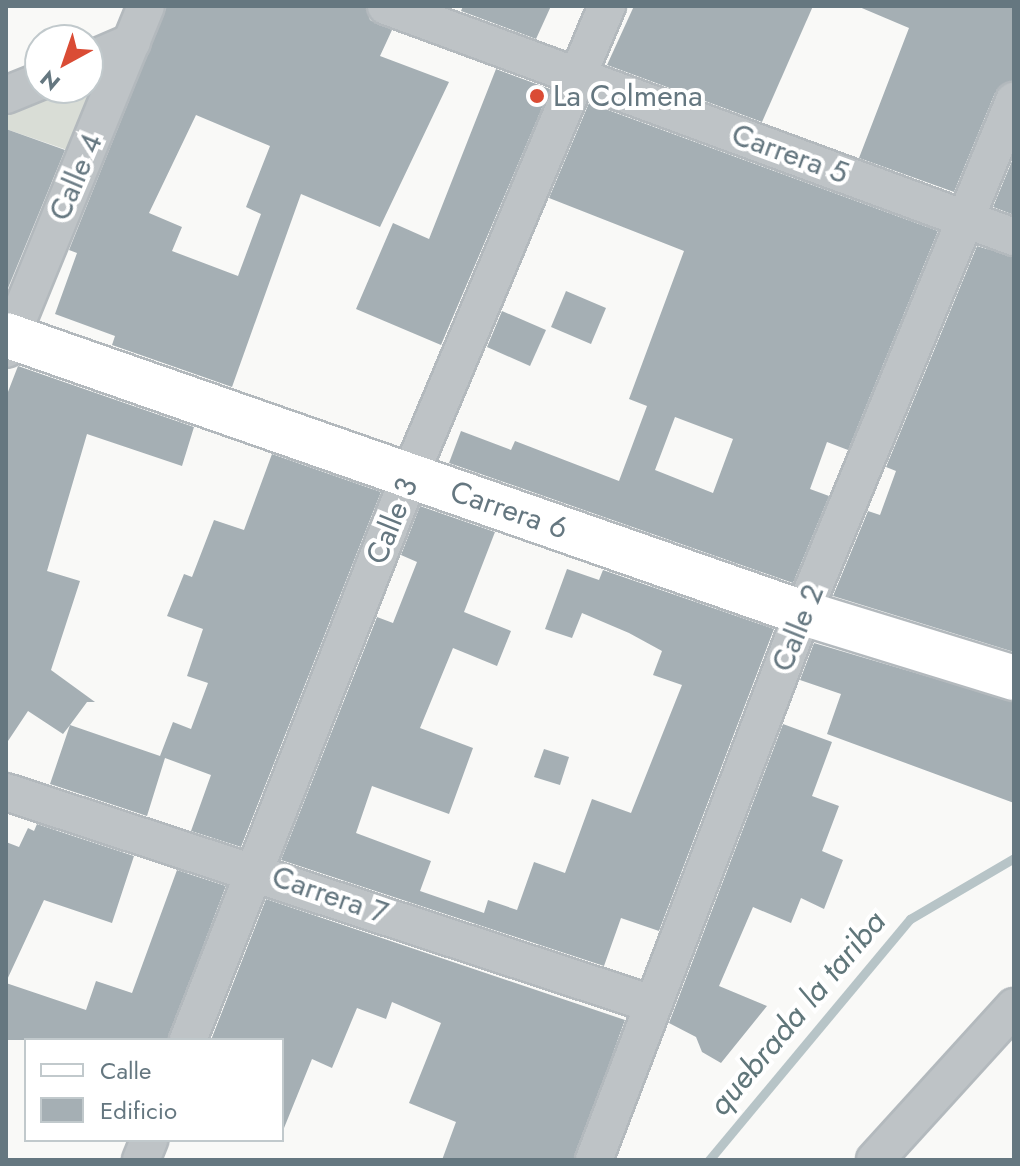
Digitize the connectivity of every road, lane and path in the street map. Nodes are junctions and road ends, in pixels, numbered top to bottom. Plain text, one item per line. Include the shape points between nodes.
1 (146, 6) edge
2 (386, 6) edge
3 (607, 6) edge
4 (132, 42) junction
5 (104, 54) edge
6 (575, 74) junction
7 (1014, 101) edge
8 (969, 221) junction
9 (1014, 237) edge
10 (7, 340) edge
11 (410, 475) junction
12 (803, 613) junction
13 (1014, 678) edge
14 (6, 792) edge
15 (254, 869) junction
16 (652, 1004) junction
17 (1014, 1007) edge
18 (189, 1038) edge
19 (594, 1160) edge
20 (875, 1160) edge

1 - 4 street, Calle 4
2 - 6 street, Carrera 5
3 - 6 street, Calle 3
4 - 5 street
4 - 10 street, Calle 4
6 - 8 street, Carrera 5
6 - 11 street, Calle 3
7 - 8 street, Calle 2
8 - 9 street, Carrera 5
8 - 12 street, Calle 2
10 - 11 main road, Carrera 6
11 - 12 main road, Carrera 6
11 - 15 street, Calle 3
12 - 13 main road, Carrera 6
12 - 16 street, Calle 2
14 - 15 street, Carrera 7
15 - 16 street, Carrera 7
15 - 18 street, Calle 3
16 - 19 street, Calle 2
17 - 20 street

